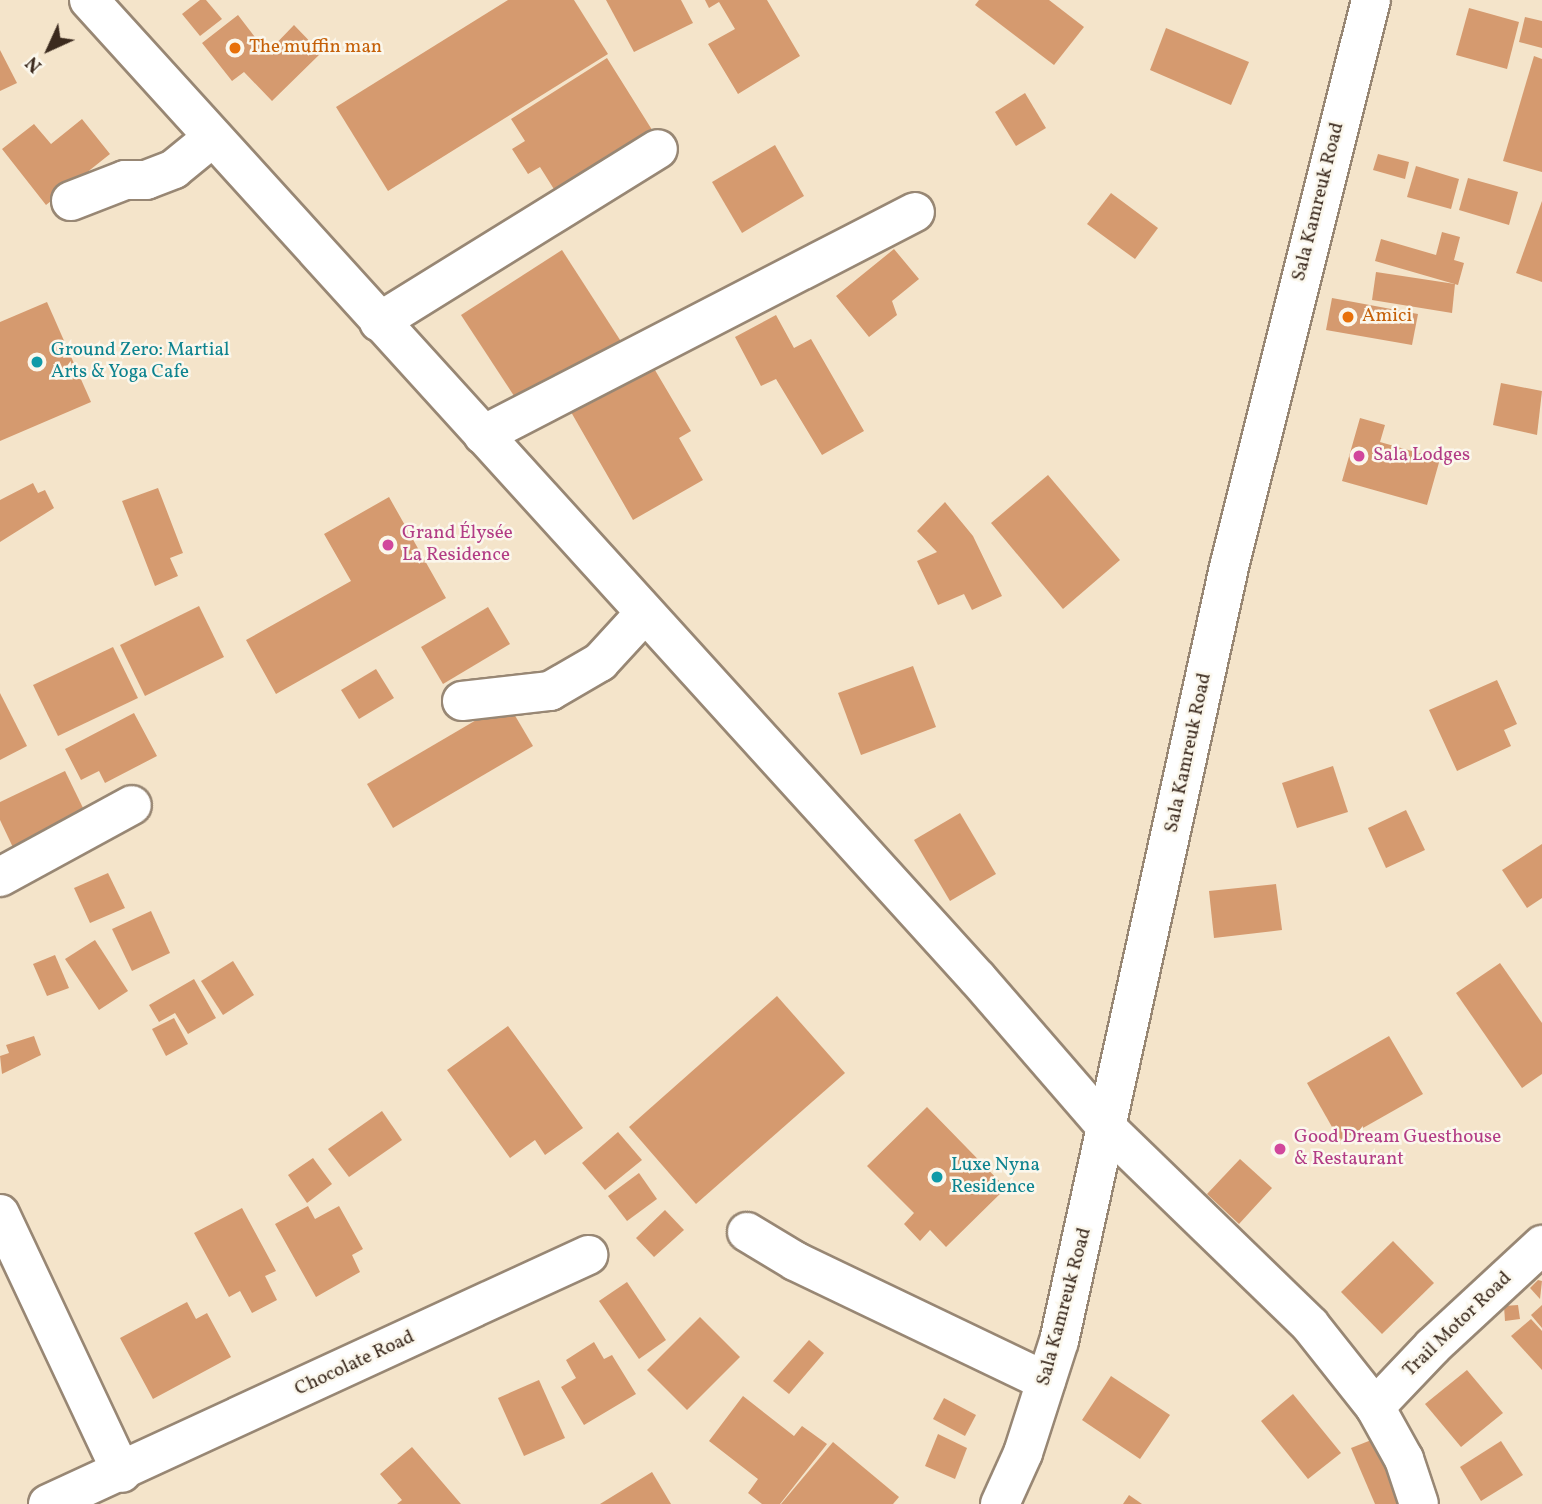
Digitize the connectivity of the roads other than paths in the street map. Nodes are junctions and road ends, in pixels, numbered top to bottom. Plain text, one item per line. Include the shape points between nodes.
1 (89, 0) edge
2 (1371, 0) edge
3 (212, 138) junction
4 (658, 149) dead end
5 (71, 201) dead end
6 (915, 212) dead end
7 (379, 322) junction
8 (483, 435) junction
9 (644, 614) junction
10 (462, 701) dead end
11 (132, 805) dead end
12 (0, 877) edge
13 (1108, 1129) junction
14 (0, 1214) edge
15 (747, 1232) dead end
16 (1542, 1245) edge
17 (588, 1255) dead end
18 (1046, 1381) junction
19 (1375, 1407) junction
20 (122, 1473) junction
21 (48, 1504) edge
22 (1000, 1504) edge
23 (1419, 1504) edge

1 - 3 street
2 - 13 street, Sala Kamreuk Road via 1229,567
3 - 5 street via 174,169 146,180 125,180
3 - 7 street
4 - 7 street
6 - 8 street
7 - 8 street
8 - 9 street
9 - 10 street via 600,662 550,691
9 - 13 street via 978,979
11 - 12 street
13 - 18 street, Sala Kamreuk Road
13 - 19 street via 1310,1325
14 - 20 street
15 - 18 street via 795,1261
16 - 19 street, Trail Motor Road
17 - 20 street, Chocolate Road
18 - 22 street, Sala Kamreuk Road via 1023,1453
19 - 23 street via 1404,1458
20 - 21 street, Chocolate Road

